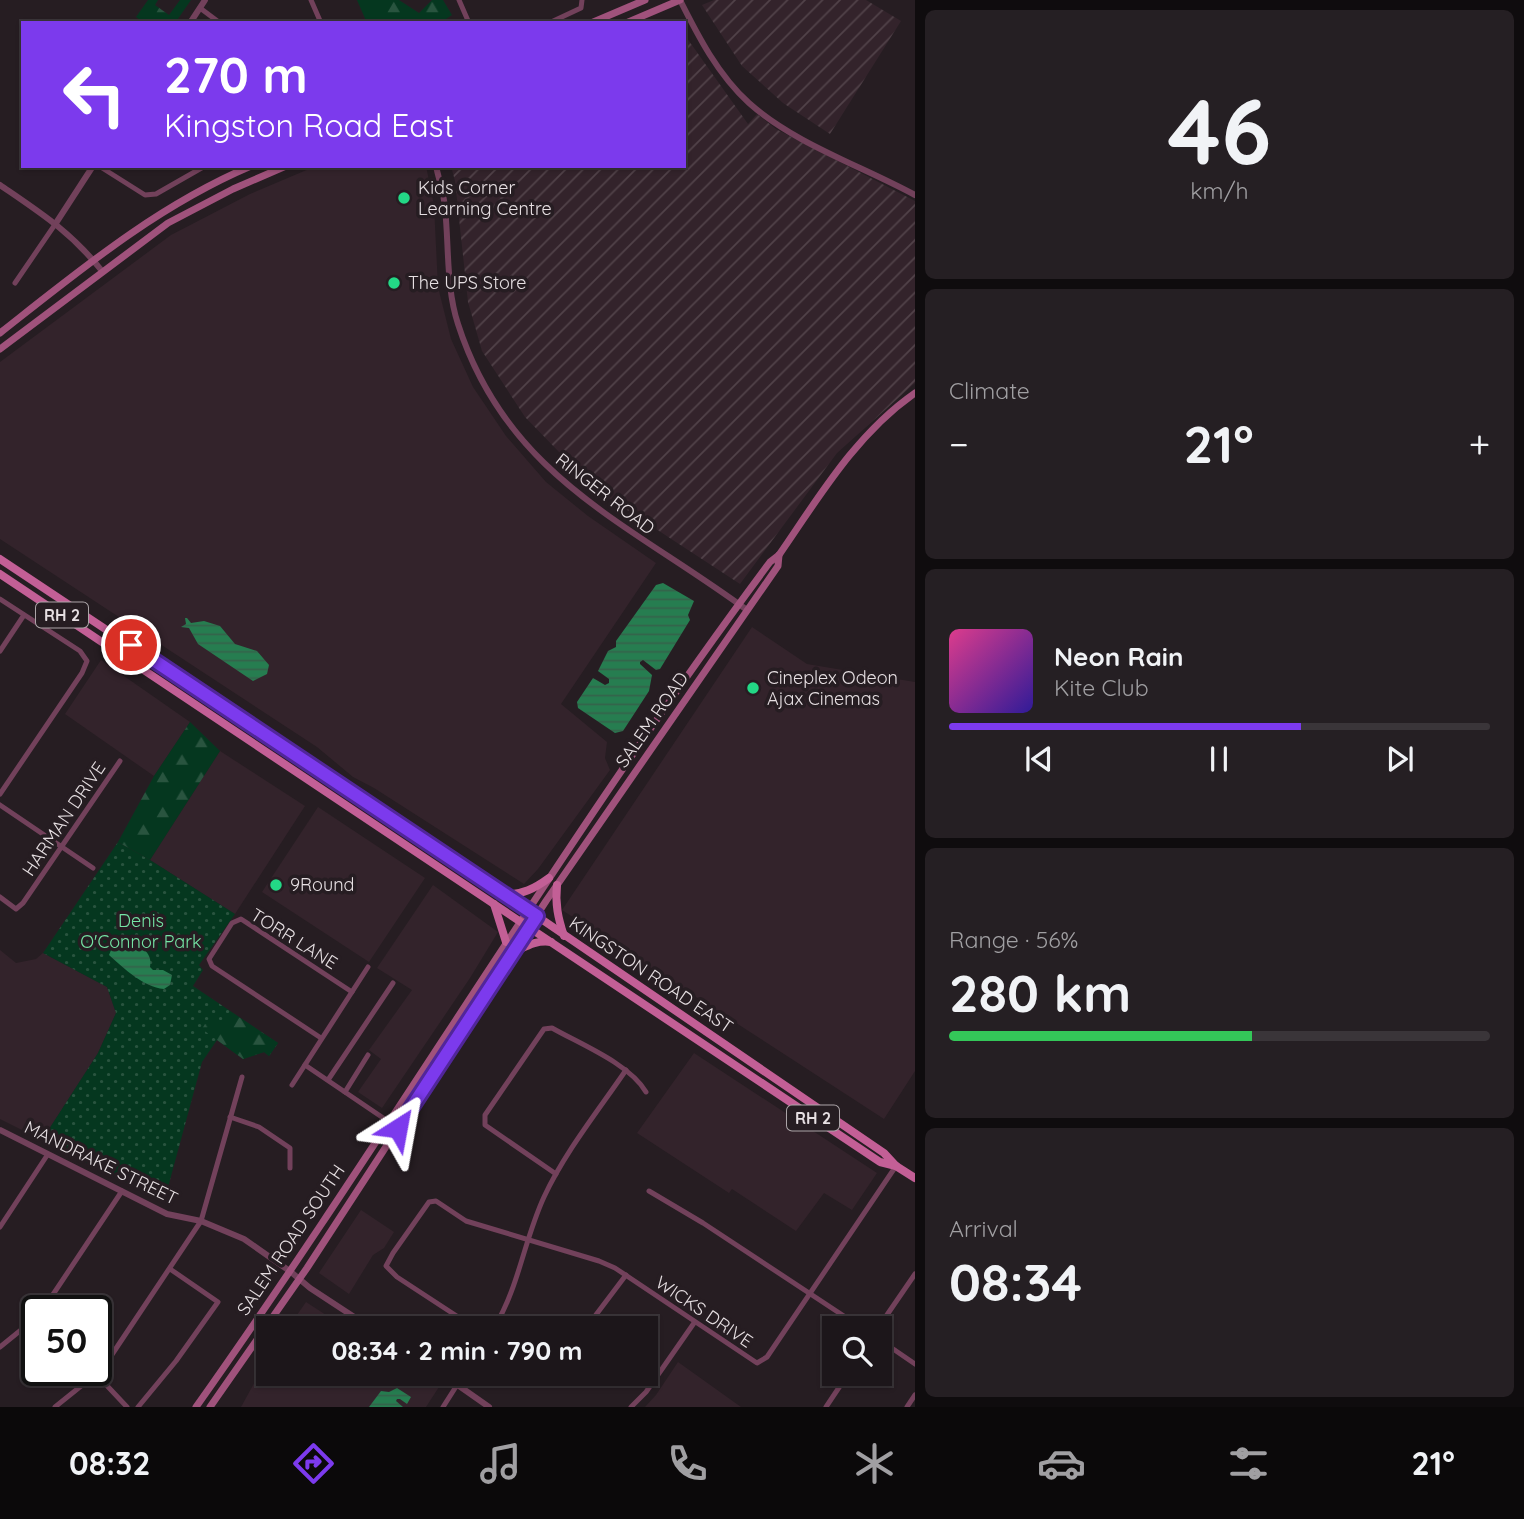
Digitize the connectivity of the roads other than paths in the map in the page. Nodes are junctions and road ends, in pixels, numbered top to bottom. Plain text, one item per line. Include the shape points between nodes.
1 (205, 0) edge
2 (311, 0) edge
3 (459, 0) edge
4 (582, 0) edge
5 (645, 0) edge
6 (680, 0) edge
7 (200, 8) junction
8 (191, 21) edge
9 (217, 21) edge
10 (320, 21) edge
11 (468, 21) edge
12 (554, 21) edge
13 (596, 21) edge
14 (631, 21) edge
15 (95, 168) edge
16 (99, 168) edge
17 (202, 168) edge
18 (246, 168) edge
19 (281, 168) edge
20 (436, 168) edge
21 (0, 185) edge
22 (915, 195) edge
23 (56, 223) junction
24 (93, 260) junction
25 (102, 271) junction
26 (15, 283) dead end
27 (0, 333) edge
28 (0, 349) edge
29 (915, 393) edge
30 (779, 555) junction
31 (0, 559) edge
32 (0, 575) edge
33 (0, 599) edge
34 (738, 604) junction
35 (747, 610) junction
36 (24, 615) junction
37 (0, 651) edge
38 (120, 761) dead end
39 (0, 794) edge
40 (0, 805) edge
41 (62, 848) junction
42 (93, 868) dead end
43 (549, 878) junction
44 (556, 885) junction
45 (505, 895) junction
46 (0, 897) edge
47 (546, 901) joint
48 (494, 904) junction
49 (528, 910) junction
50 (537, 916) junction
51 (520, 922) junction
52 (529, 927) junction
53 (565, 936) junction
54 (506, 942) junction
55 (552, 943) junction
56 (514, 951) junction
57 (368, 967) dead end
58 (393, 984) dead end
59 (352, 992) junction
60 (321, 1038) junction
61 (369, 1055) dead end
62 (305, 1065) junction
63 (626, 1070) junction
64 (242, 1077) dead end
65 (328, 1080) junction
66 (292, 1085) dead end
67 (345, 1092) junction
68 (646, 1092) dead end
69 (230, 1117) junction
70 (388, 1122) junction
71 (398, 1128) junction
72 (0, 1130) edge
73 (48, 1154) junction
74 (896, 1166) junction
75 (290, 1168) dead end
76 (556, 1174) junction
77 (915, 1178) edge
78 (122, 1191) junction
79 (649, 1191) dead end
80 (201, 1222) junction
81 (0, 1227) edge
82 (529, 1241) junction
83 (170, 1269) junction
84 (291, 1272) junction
85 (915, 1274) edge
86 (626, 1275) junction
87 (300, 1279) junction
88 (811, 1293) junction
89 (53, 1295) edge
90 (354, 1316) edge
91 (457, 1316) edge
92 (501, 1316) edge
93 (595, 1316) edge
94 (845, 1316) edge
95 (886, 1316) edge
96 (694, 1322) junction
97 (21, 1330) edge
98 (0, 1347) edge
99 (892, 1348) edge
100 (112, 1355) edge
101 (915, 1364) edge
102 (81, 1386) edge
103 (107, 1386) edge
104 (455, 1386) edge
105 (461, 1386) edge
106 (840, 1386) edge
107 (915, 1395) edge
108 (55, 1407) edge
109 (127, 1407) edge
110 (138, 1407) edge
111 (196, 1407) edge
112 (210, 1407) edge
113 (443, 1407) edge
114 (489, 1407) edge
115 (631, 1407) edge
116 (826, 1407) edge
117 (907, 1407) edge

1 - 7 street
2 - 10 street
3 - 11 street
4 - 12 street via 581,8
5 - 13 main road
6 - 14 main road
6 - 22 street via 721,70 750,104 810,144
7 - 8 street
7 - 9 street
15 - 23 street
16 - 17 street via 145,195 156,194
18 - 24 main road via 170,207
19 - 25 main road via 168,223
20 - 34 street, RINGER ROAD via 445,204 457,323 477,371 516,435 575,492
21 - 23 street
23 - 24 street
23 - 26 street
24 - 25 street
24 - 27 main road
25 - 28 main road
29 - 30 main road, SALEM ROAD via 836,471
30 - 34 main road, SALEM ROAD
30 - 35 main road, SALEM ROAD via 778,566
31 - 45 main road, KINGSTON ROAD EAST / RH 2
32 - 48 main road, KINGSTON ROAD EAST / RH 2
33 - 36 street
34 - 35 street, RINGER ROAD
34 - 43 main road, SALEM ROAD
35 - 44 main road, SALEM ROAD
36 - 37 street
36 - 39 street via 87,661
38 - 41 street, HARMAN DRIVE
40 - 41 street
41 - 42 street
41 - 46 street, HARMAN DRIVE via 16,909
43 - 45 main road via 535,889
43 - 49 main road, SALEM ROAD SOUTH
44 - 47 main road, SALEM ROAD
44 - 53 main road via 557,915
45 - 49 main road, KINGSTON ROAD EAST / RH 2
47 - 50 main road, SALEM ROAD SOUTH
48 - 51 main road, KINGSTON ROAD EAST / RH 2
48 - 54 main road
49 - 50 main road, KINGSTON ROAD EAST / RH 2
49 - 51 main road, SALEM ROAD SOUTH
50 - 52 main road, SALEM ROAD SOUTH
50 - 53 main road, KINGSTON ROAD EAST / RH 2
51 - 52 main road, KINGSTON ROAD EAST / RH 2
51 - 54 main road, SALEM ROAD SOUTH
52 - 55 main road, KINGSTON ROAD EAST / RH 2
52 - 56 main road, SALEM ROAD SOUTH
53 - 74 main road, KINGSTON ROAD EAST / RH 2 via 884,1153
54 - 70 main road, SALEM ROAD SOUTH
55 - 56 main road via 531,943
55 - 74 main road, KINGSTON ROAD EAST / RH 2 via 880,1162
56 - 71 main road, SALEM ROAD SOUTH
57 - 59 street
58 - 65 street
59 - 60 street
59 - 60 street, TORR LANE via 241,919 232,923 209,959 212,966
60 - 62 street
61 - 67 street
62 - 65 street
62 - 66 street
63 - 68 street
63 - 76 street
63 - 76 street via 552,1028 544,1030 485,1115 485,1125
64 - 69 street
65 - 67 street
67 - 70 street
69 - 75 street via 259,1127 290,1148
69 - 80 street
70 - 71 street
70 - 84 main road, SALEM ROAD SOUTH
71 - 87 main road, SALEM ROAD SOUTH
72 - 73 street, MANDRAKE STREET
73 - 78 street, MANDRAKE STREET
73 - 81 street
74 - 77 main road, KINGSTON ROAD EAST / RH 2
74 - 88 street, WICKS DRIVE
76 - 82 street
78 - 80 street, MANDRAKE STREET via 167,1214
78 - 89 street
79 - 88 street
80 - 83 street
80 - 84 street, MANDRAKE STREET via 244,1239
82 - 86 street, WICKS DRIVE via 599,1261
82 - 91 street, WICKS DRIVE via 466,1222 436,1201 423,1208 386,1266
82 - 92 street
83 - 100 street
83 - 110 street via 218,1302
84 - 87 street, MANDRAKE STREET
84 - 111 main road, SALEM ROAD SOUTH
85 - 95 street
86 - 93 street
86 - 96 street, WICKS DRIVE
87 - 90 street, MANDRAKE STREET
87 - 112 main road, SALEM ROAD SOUTH
88 - 94 street
88 - 96 street, WICKS DRIVE via 767,1357 757,1363
96 - 115 street
97 - 98 street
99 - 101 street
102 - 108 street
103 - 109 street
104 - 113 street
105 - 114 street
106 - 116 street
107 - 117 street

